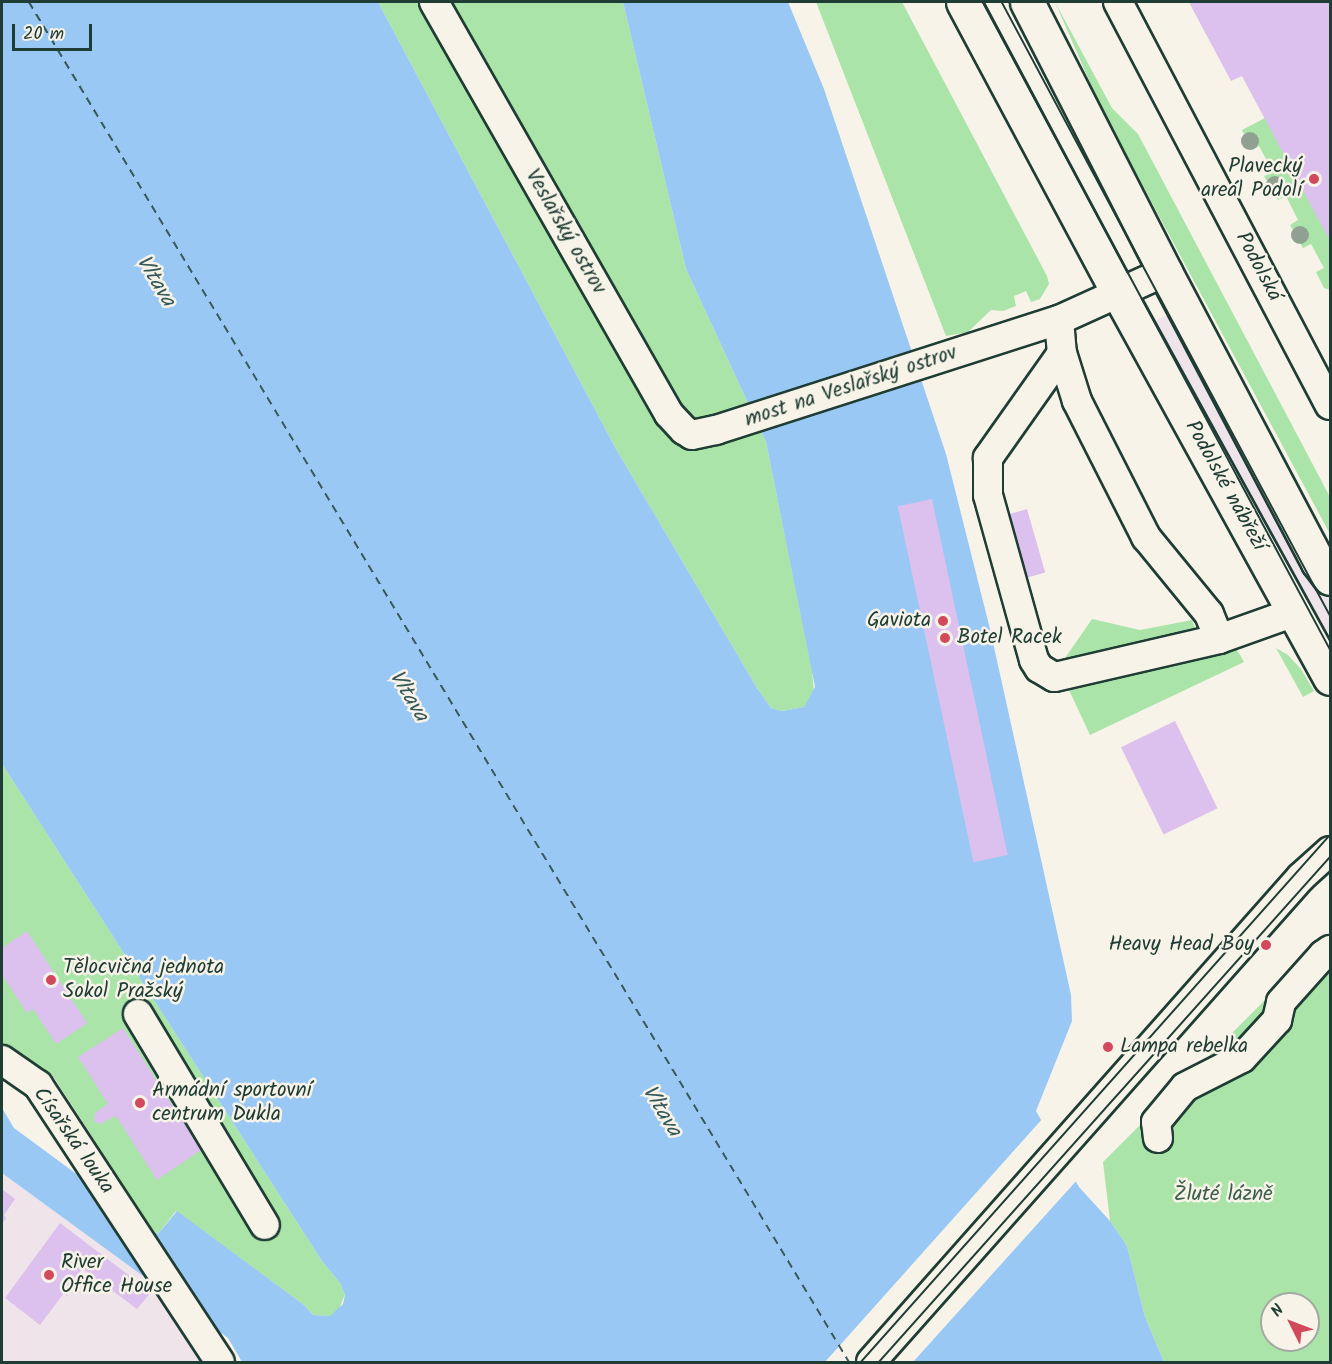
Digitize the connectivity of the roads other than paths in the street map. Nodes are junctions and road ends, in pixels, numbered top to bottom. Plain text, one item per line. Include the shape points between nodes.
1 (434, 2) edge
2 (963, 2) edge
3 (1027, 2) edge
4 (1128, 4) edge
5 (1165, 272) junction
6 (1119, 294) junction
7 (1071, 315) junction
8 (1062, 353) junction
9 (1324, 375) edge
10 (1330, 405) edge
11 (716, 430) joint
12 (1330, 578) edge
13 (1295, 612) junction
14 (1214, 626) junction
15 (1330, 678) edge
16 (1330, 851) edge
17 (1330, 950) edge
18 (138, 1014) dead end
19 (2, 1060) edge
20 (1158, 1138) dead end
21 (265, 1225) dead end
22 (220, 1362) edge
23 (871, 1362) edge

1 - 11 street, Veslařský ostrov via 669,414 692,435
2 - 6 main road, Podolské nábřeží
3 - 5 main road
4 - 9 street, Podolská
5 - 6 street
5 - 12 main road
6 - 7 street
6 - 13 main road, Podolské nábřeží
7 - 8 street
7 - 11 street, most na Veslařský ostrov
8 - 14 street via 1077,401 1146,537
8 - 14 street via 988,458 988,495 1034,660 1054,677
9 - 10 street, Podolská
13 - 14 street
13 - 15 main road, Podolské nábřeží
16 - 23 street via 1301,877
17 - 20 street via 1281,1002 1277,1020 1242,1058 1185,1087 1156,1122
18 - 21 street
19 - 22 street, Císařská louka via 38,1085

